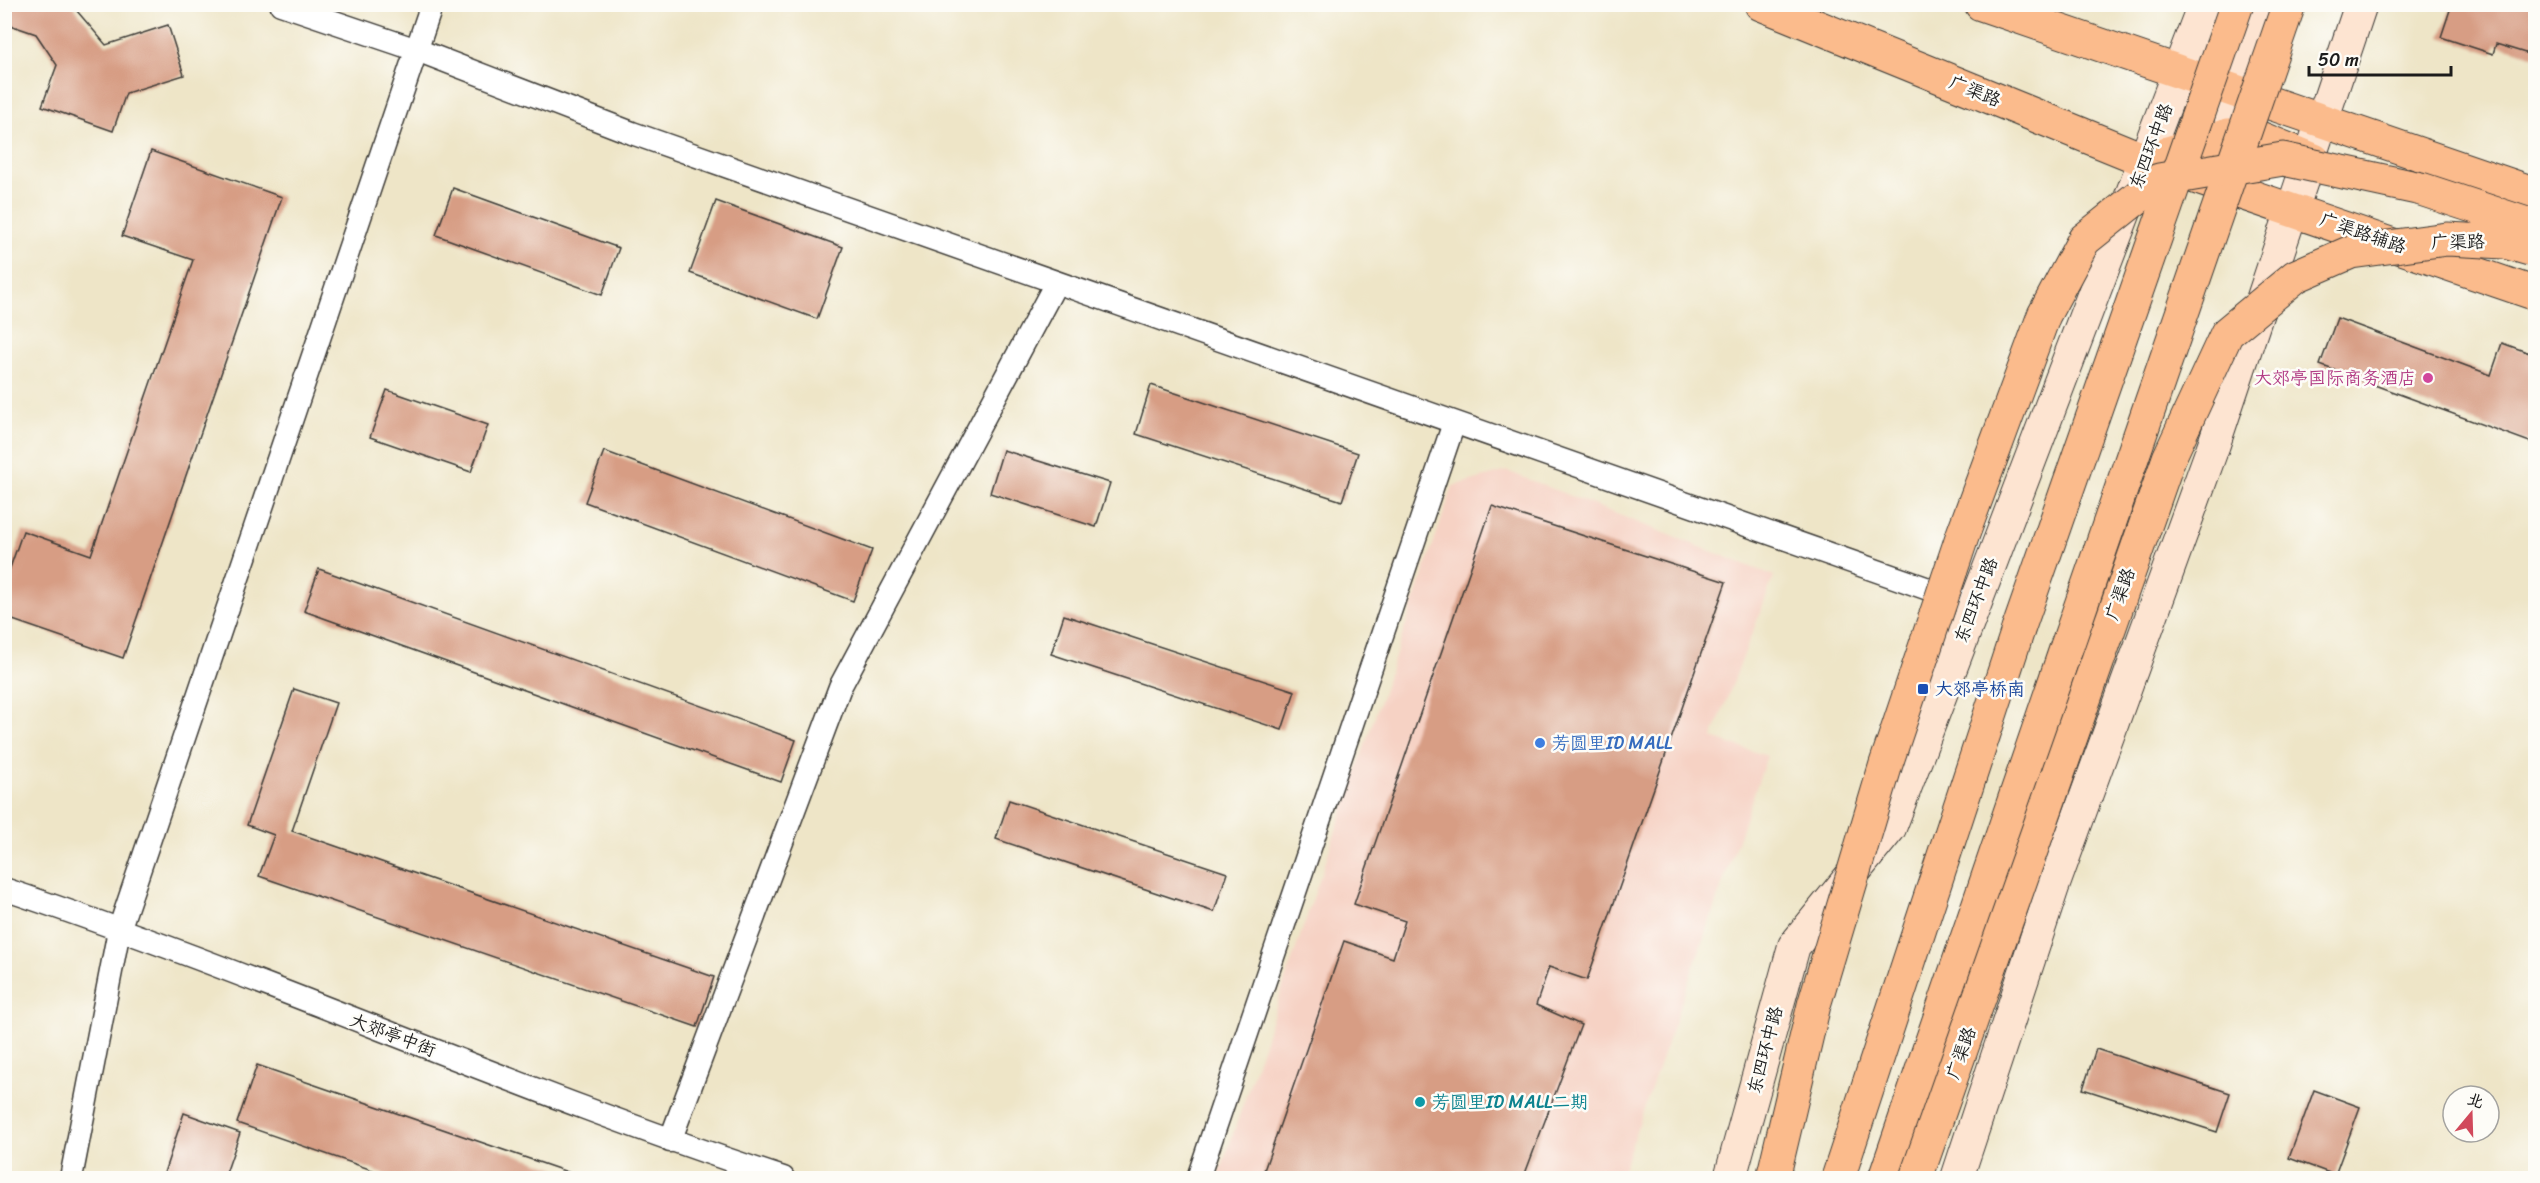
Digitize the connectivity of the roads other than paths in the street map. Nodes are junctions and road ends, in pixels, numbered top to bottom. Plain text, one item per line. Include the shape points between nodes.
1 (281, 4) edge
2 (432, 4) edge
3 (1761, 4) edge
4 (1981, 4) edge
5 (2204, 4) edge
6 (2237, 4) edge
7 (2266, 4) edge
8 (2289, 4) edge
9 (2302, 4) edge
10 (2361, 4) edge
11 (417, 50) junction
12 (2179, 72) junction
13 (2236, 91) junction
14 (2268, 102) junction
15 (2322, 121) junction
16 (2239, 135) junction
17 (2309, 158) junction
18 (2145, 160) junction
19 (2220, 186) junction
20 (2535, 194) edge
21 (2442, 202) junction
22 (2535, 202) edge
23 (2292, 208) junction
24 (2535, 226) edge
25 (2535, 232) edge
26 (2535, 251) edge
27 (1056, 283) junction
28 (2535, 294) edge
29 (1454, 423) junction
30 (1974, 605) junction
31 (4, 889) edge
32 (119, 930) junction
33 (670, 1142) junction
34 (71, 1179) edge
35 (783, 1179) edge
36 (1198, 1179) edge
37 (1730, 1179) edge
38 (1773, 1179) edge
39 (1838, 1179) edge
40 (1885, 1179) edge
41 (1916, 1179) edge
42 (1957, 1179) edge

1 - 11 street
2 - 11 street
3 - 18 main road, 广渠路
4 - 12 main road
5 - 12 main road, 东四环中路
6 - 39 main road, 东四环中路, bridge via 2018,630
7 - 13 main road
8 - 40 main road, bridge
9 - 14 main road
10 - 15 main road
11 - 27 street via 632,133
11 - 32 street
12 - 13 main road
12 - 18 main road, 东四环中路
13 - 14 main road
13 - 16 main road
14 - 15 main road
14 - 16 main road
15 - 17 main road
15 - 20 main road
16 - 17 main road
16 - 18 main road
16 - 19 main road
17 - 21 main road
17 - 23 main road
18 - 19 main road, 广渠路
18 - 30 main road, 东四环中路
19 - 23 main road, 广渠路
21 - 22 main road via 2506,209
21 - 25 main road
23 - 28 main road, 广渠路辅路
23 - 42 main road via 2214,444 2053,888
24 - 38 main road, 广渠路, bridge via 2421,189 2283,159 2158,180 2084,240 2044,315 1890,753 1814,1005
26 - 41 main road, 广渠路, bridge via 2505,242 2447,239 2351,252 2296,276 2227,333 2169,458
27 - 29 street
27 - 33 street via 840,687
29 - 30 street
29 - 36 street
30 - 37 main road, 东四环中路 via 1890,828 1794,946
31 - 32 street, 大郊亭中街
32 - 33 street, 大郊亭中街
32 - 34 street
33 - 35 street, 大郊亭中街

